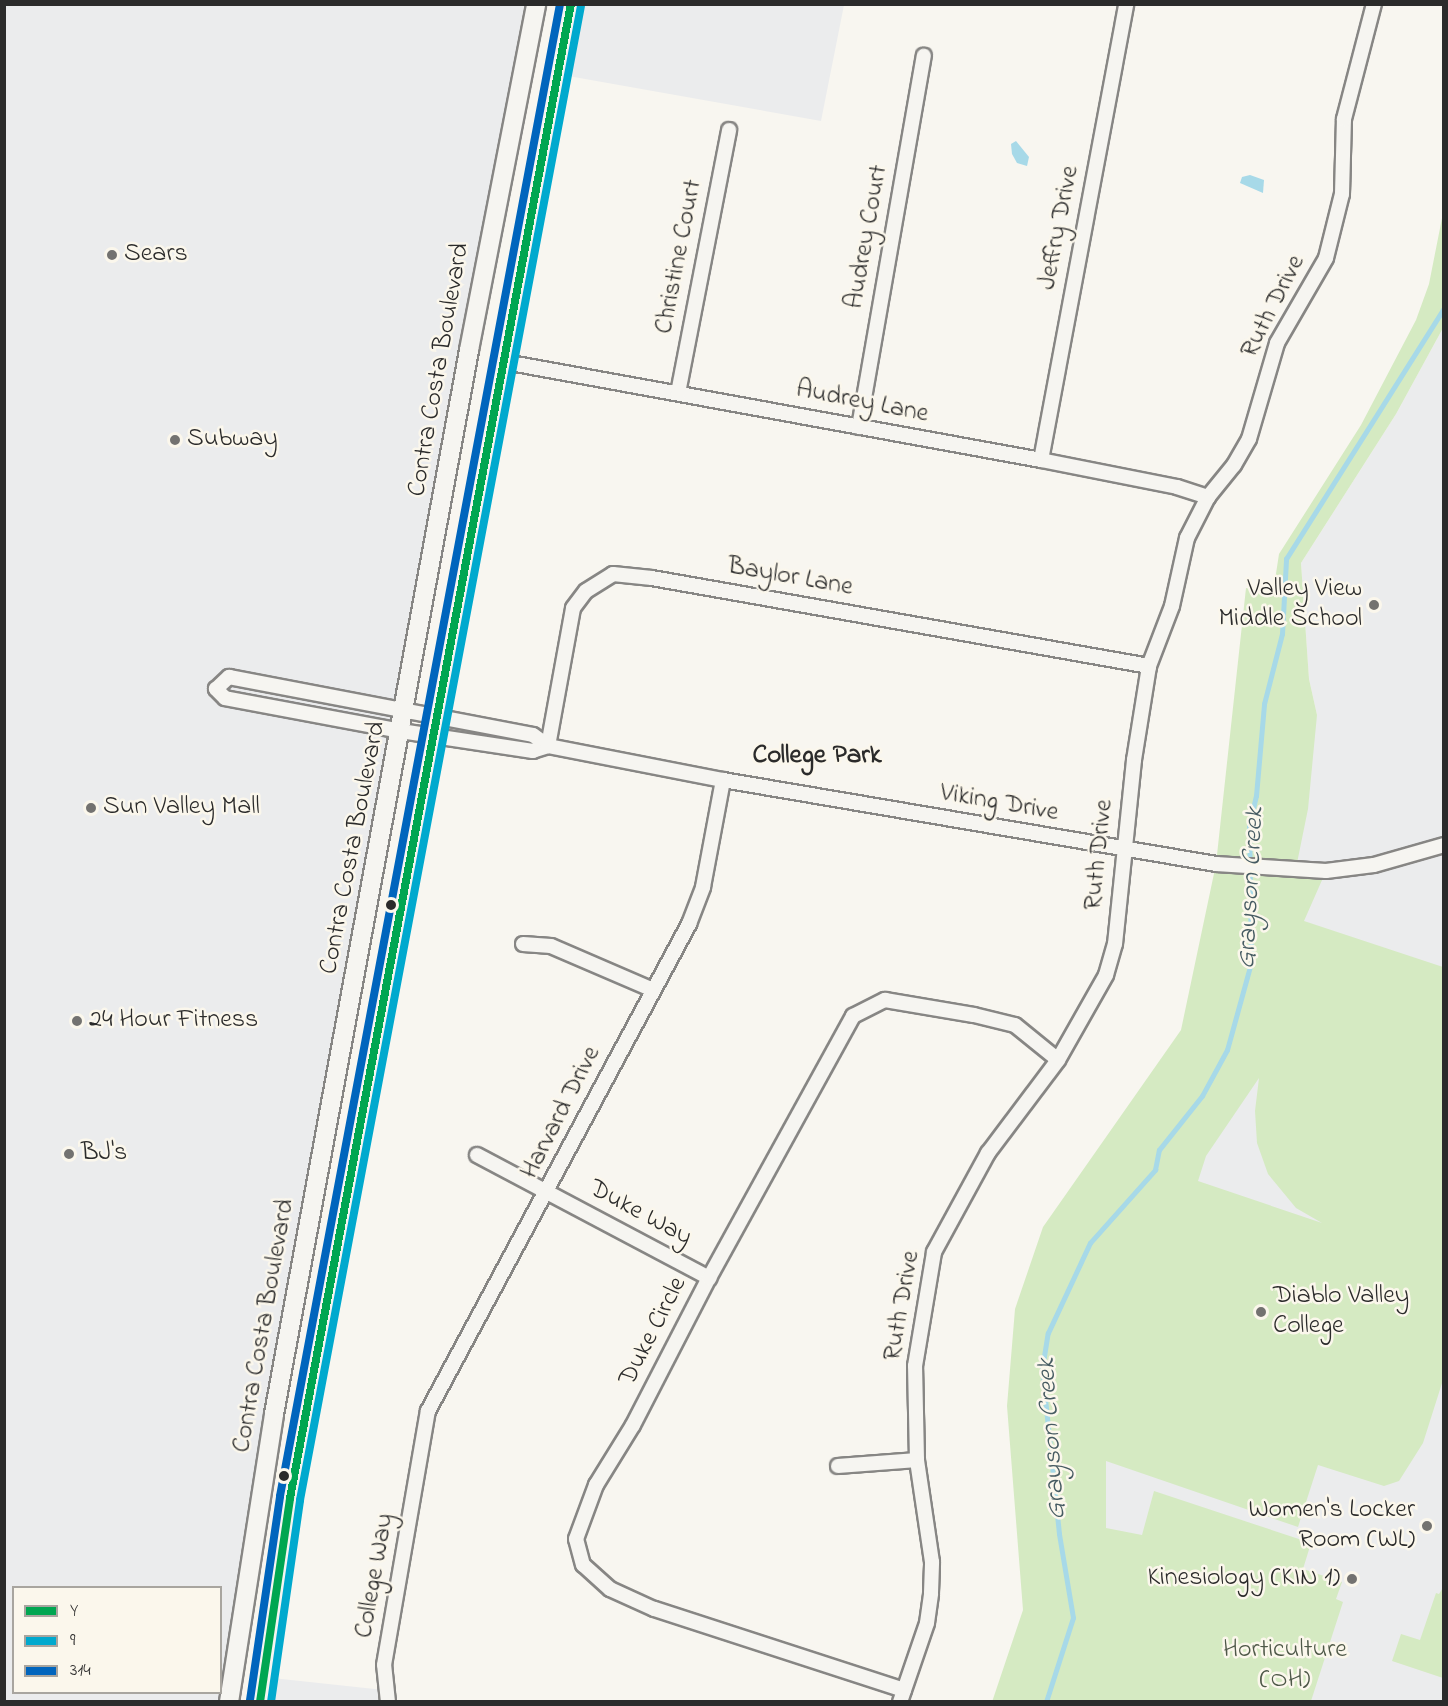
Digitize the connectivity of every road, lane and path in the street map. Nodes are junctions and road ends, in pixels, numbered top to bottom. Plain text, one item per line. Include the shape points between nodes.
1 (536, 4) edge
2 (571, 4) edge
3 (1126, 4) edge
4 (1374, 4) edge
5 (924, 56) dead end
6 (729, 130) dead end
7 (505, 362) junction
8 (678, 393) junction
9 (859, 427) junction
10 (1041, 460) junction
11 (1208, 497) junction
12 (1149, 666) junction
13 (405, 710) junction
14 (436, 727) junction
15 (401, 731) junction
16 (548, 746) junction
17 (723, 780) junction
18 (1443, 845) edge
19 (1125, 851) junction
20 (523, 944) dead end
21 (653, 990) junction
22 (1058, 1060) junction
23 (477, 1155) dead end
24 (549, 1192) junction
25 (708, 1278) junction
26 (421, 1459) joint
27 (917, 1460) junction
28 (838, 1466) dead end
29 (902, 1696) edge
30 (229, 1701) edge
31 (260, 1701) edge
32 (388, 1701) edge

1 - 13 main road, Contra Costa Boulevard via 468,350
2 - 7 main road
3 - 10 street, Jeffry Drive
4 - 11 street, Ruth Drive via 1344,119 1342,194 1326,258 1277,342 1249,439
5 - 9 street, Audrey Court
6 - 8 street, Christine Court
7 - 8 street, Audrey Lane
7 - 14 main road
8 - 9 street, Audrey Lane
9 - 10 street, Audrey Lane
10 - 11 street, Audrey Lane via 1177,487
11 - 12 street, Ruth Drive via 1187,538 1172,606
12 - 16 street, Baylor Lane via 613,574 586,591 573,608
12 - 19 street, Ruth Drive
13 - 14 street, Viking Drive
13 - 15 main road, Contra Costa Boulevard
13 - 15 street via 229,677 216,689 225,698
14 - 15 street, Viking Drive
14 - 16 street, Viking Drive via 533,751
14 - 31 main road via 290,1498
15 - 30 main road, Contra Costa Boulevard via 274,1414
16 - 17 street, Viking Drive
17 - 19 street, Viking Drive
17 - 21 street, Harvard Drive via 704,887
18 - 19 street, Viking Drive via 1374,866 1326,871 1216,864
19 - 22 street, Ruth Drive via 1115,944 1106,975
20 - 21 street via 550,946
21 - 24 street, Harvard Drive
22 - 25 street, Duke Circle via 1016,1025 974,1015 885,1000 853,1016
22 - 27 street, Ruth Drive via 988,1153 934,1252 915,1366
23 - 24 street, Duke Way
24 - 25 street, Duke Way
24 - 26 street, Harvard Drive via 428,1411
25 - 29 street, Duke Circle via 633,1425 596,1485 576,1539 583,1565 610,1589 654,1609
26 - 32 street, College Way via 384,1665
27 - 28 street
27 - 29 street, Ruth Drive via 932,1563 931,1593 927,1623

